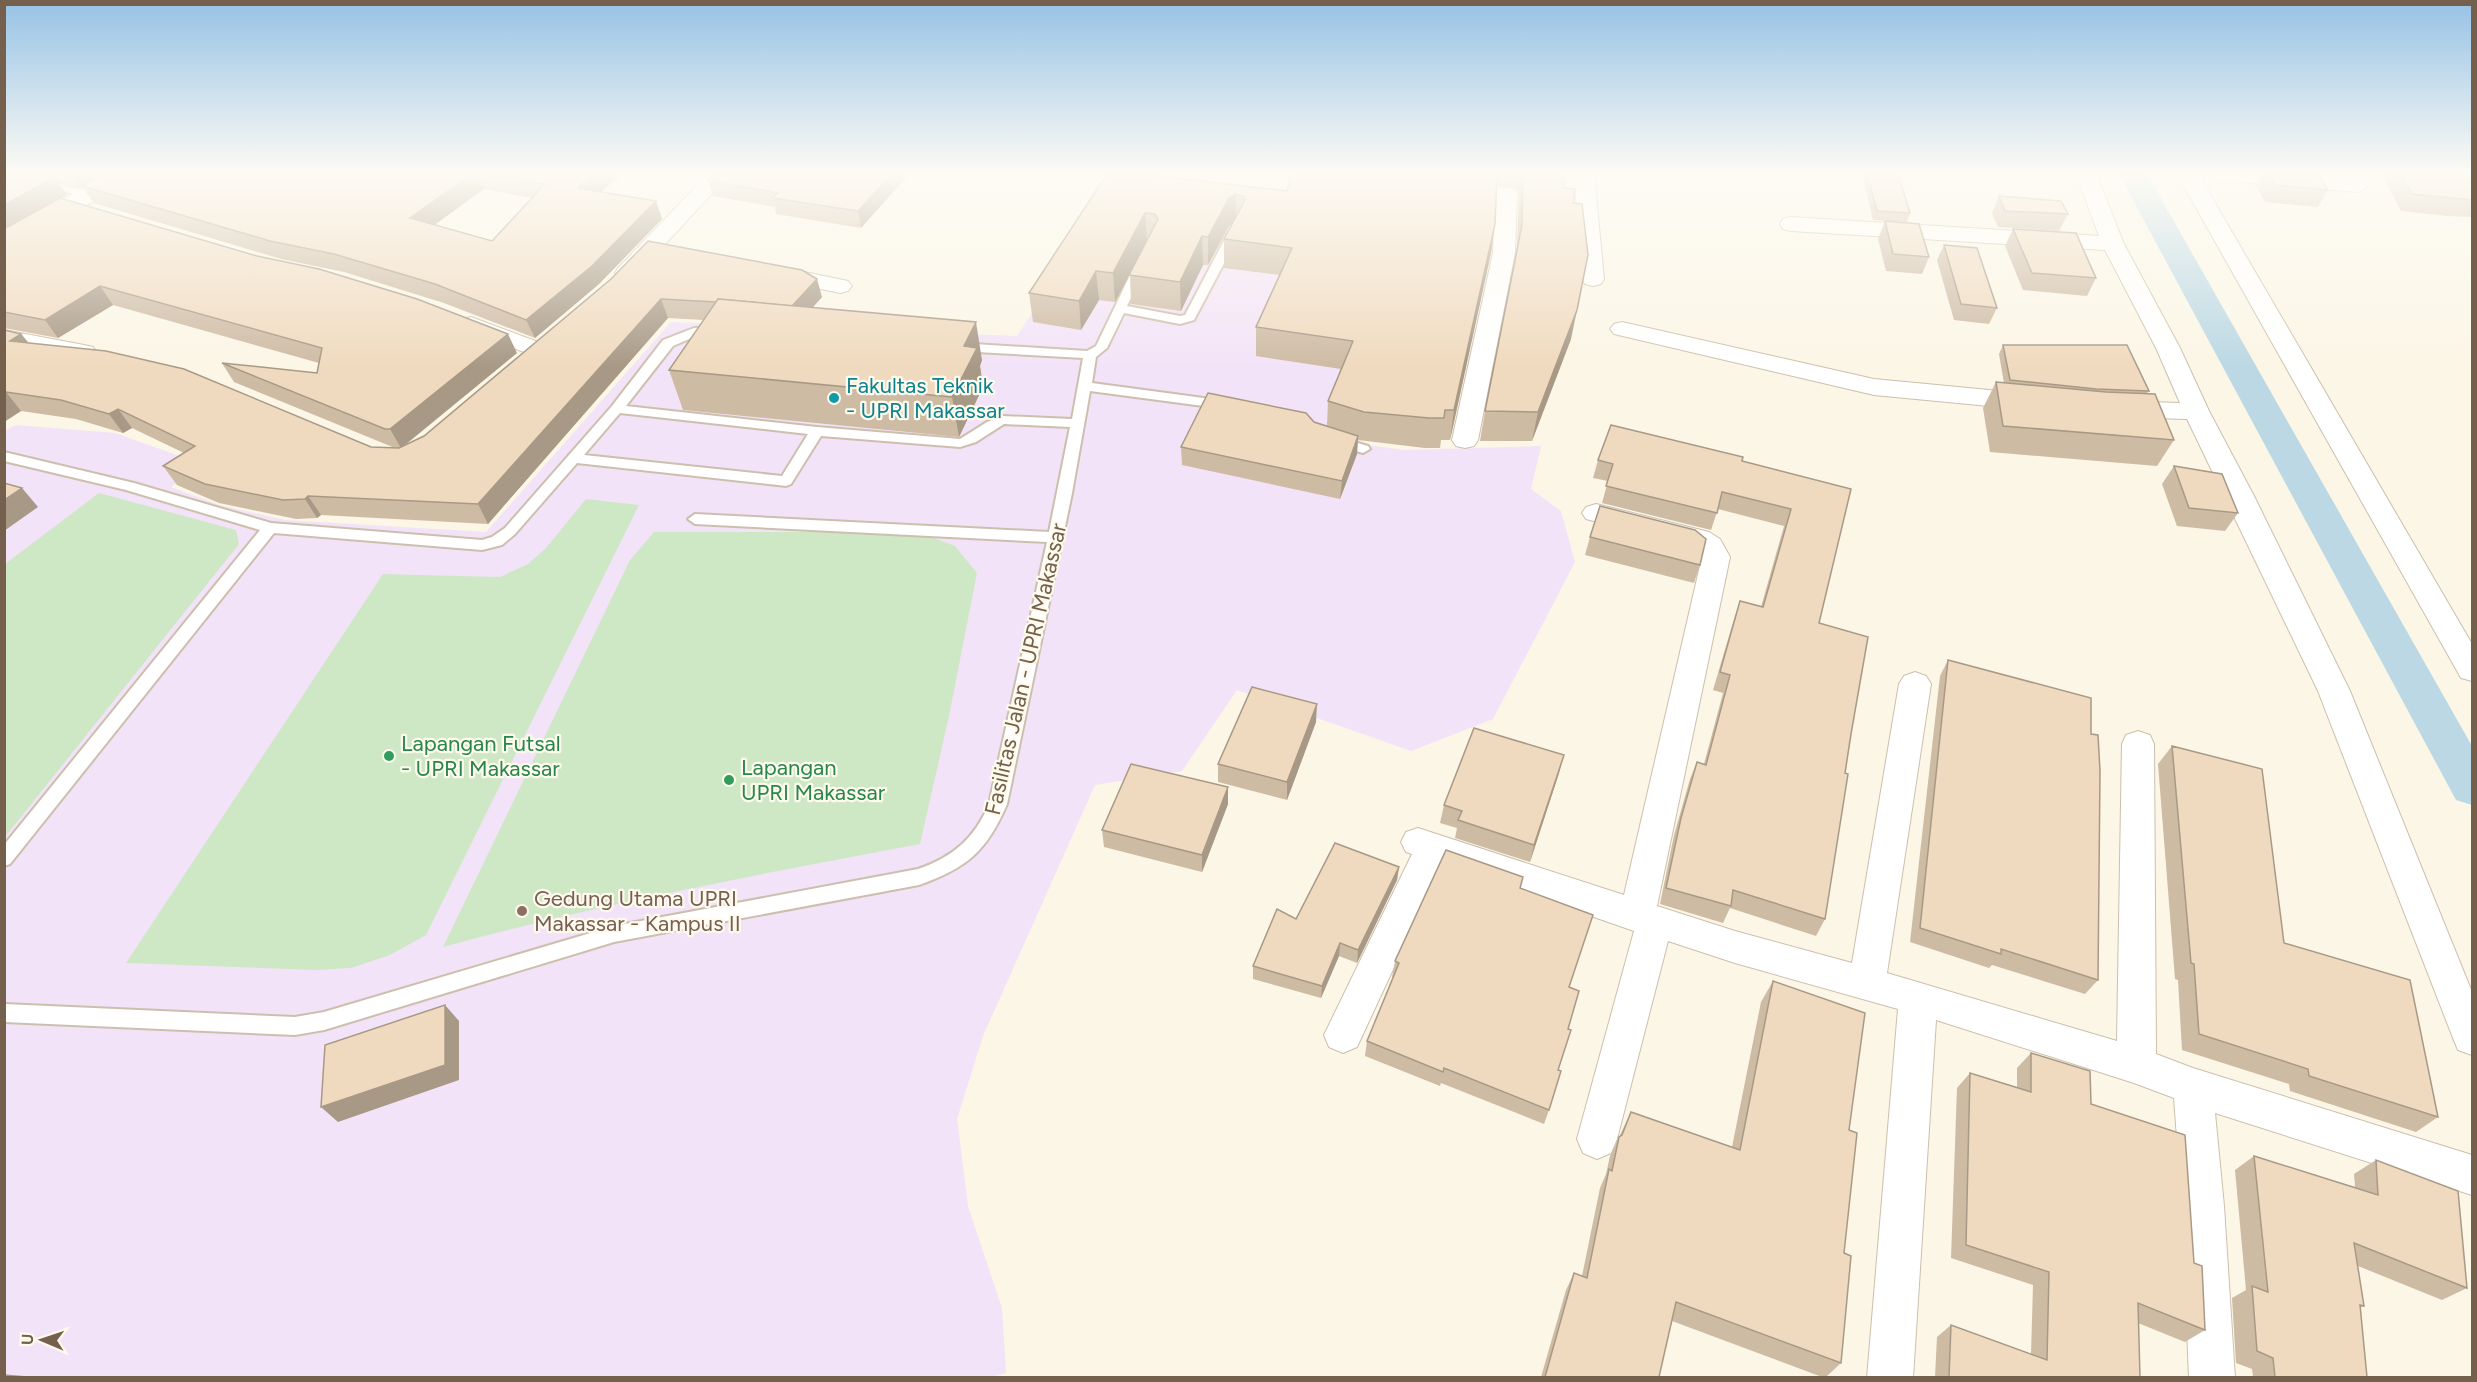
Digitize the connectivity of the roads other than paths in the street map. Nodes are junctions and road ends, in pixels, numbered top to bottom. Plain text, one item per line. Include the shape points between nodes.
1 (668, 238) edge
2 (1231, 238) edge
3 (1504, 238) edge
4 (1590, 238) edge
5 (2025, 238) edge
6 (2112, 238) edge
7 (2224, 238) edge
8 (2114, 244) junction
9 (1146, 256) edge
10 (750, 268) edge
11 (1593, 279) dead end
12 (840, 286) dead end
13 (609, 291) edge
14 (1119, 308) junction
15 (455, 318) edge
16 (1622, 329) dead end
17 (732, 332) edge
18 (4, 336) edge
19 (947, 346) edge
20 (537, 350) edge
21 (1090, 355) junction
22 (111, 358) edge
23 (1084, 386) junction
24 (2057, 405) edge
25 (1235, 406) edge
26 (2091, 408) edge
27 (617, 409) junction
28 (2196, 411) junction
29 (1078, 423) junction
30 (817, 430) junction
31 (1319, 435) edge
32 (1465, 440) dead end
33 (1363, 449) dead end
34 (4, 456) edge
35 (574, 458) junction
36 (1596, 513) edge
37 (695, 519) dead end
38 (270, 528) junction
39 (1054, 537) junction
40 (2472, 670) edge
41 (1915, 684) dead end
42 (2138, 744) dead end
43 (4, 859) edge
44 (1646, 919) junction
45 (1867, 983) junction
46 (1918, 998) junction
47 (4, 1013) edge
48 (1342, 1035) dead end
49 (2472, 1038) edge
50 (2136, 1065) junction
51 (2193, 1088) junction
52 (1597, 1139) dead end
53 (2472, 1174) edge
54 (1890, 1377) edge
55 (2212, 1377) edge

1 - 13 street via 659,251
2 - 14 lane via 1190,317 1180,320
3 - 32 street
4 - 11 street
5 - 8 street
6 - 8 street
7 - 40 street
8 - 28 street
9 - 14 lane
10 - 12 street
14 - 21 lane via 1101,348
15 - 20 street
16 - 24 street via 1874,387
17 - 27 lane via 694,332 668,343
18 - 22 street
19 - 21 lane
21 - 23 lane, Fasilitas Jalan - UPRI Makassar
23 - 25 lane
23 - 29 lane, Fasilitas Jalan - UPRI Makassar
26 - 28 street
27 - 30 lane
27 - 35 lane
28 - 49 street via 2334,692
29 - 30 lane via 1003,420 960,443
29 - 39 lane, Fasilitas Jalan - UPRI Makassar
30 - 35 lane via 786,482
31 - 33 lane
34 - 38 lane via 129,486
35 - 38 lane via 497,541 482,544
36 - 44 street via 1699,539 1710,546 1716,557
37 - 39 lane
38 - 43 lane
39 - 47 lane, Fasilitas Jalan - UPRI Makassar via 998,804 990,826 976,844 961,859 942,869 918,877 614,934 324,1021 295,1026
41 - 45 street
42 - 50 street
44 - 45 street via 1735,948
44 - 48 street via 1426,844
44 - 52 street
45 - 46 street
46 - 50 street
46 - 54 street
50 - 51 street
51 - 53 street
51 - 55 street

